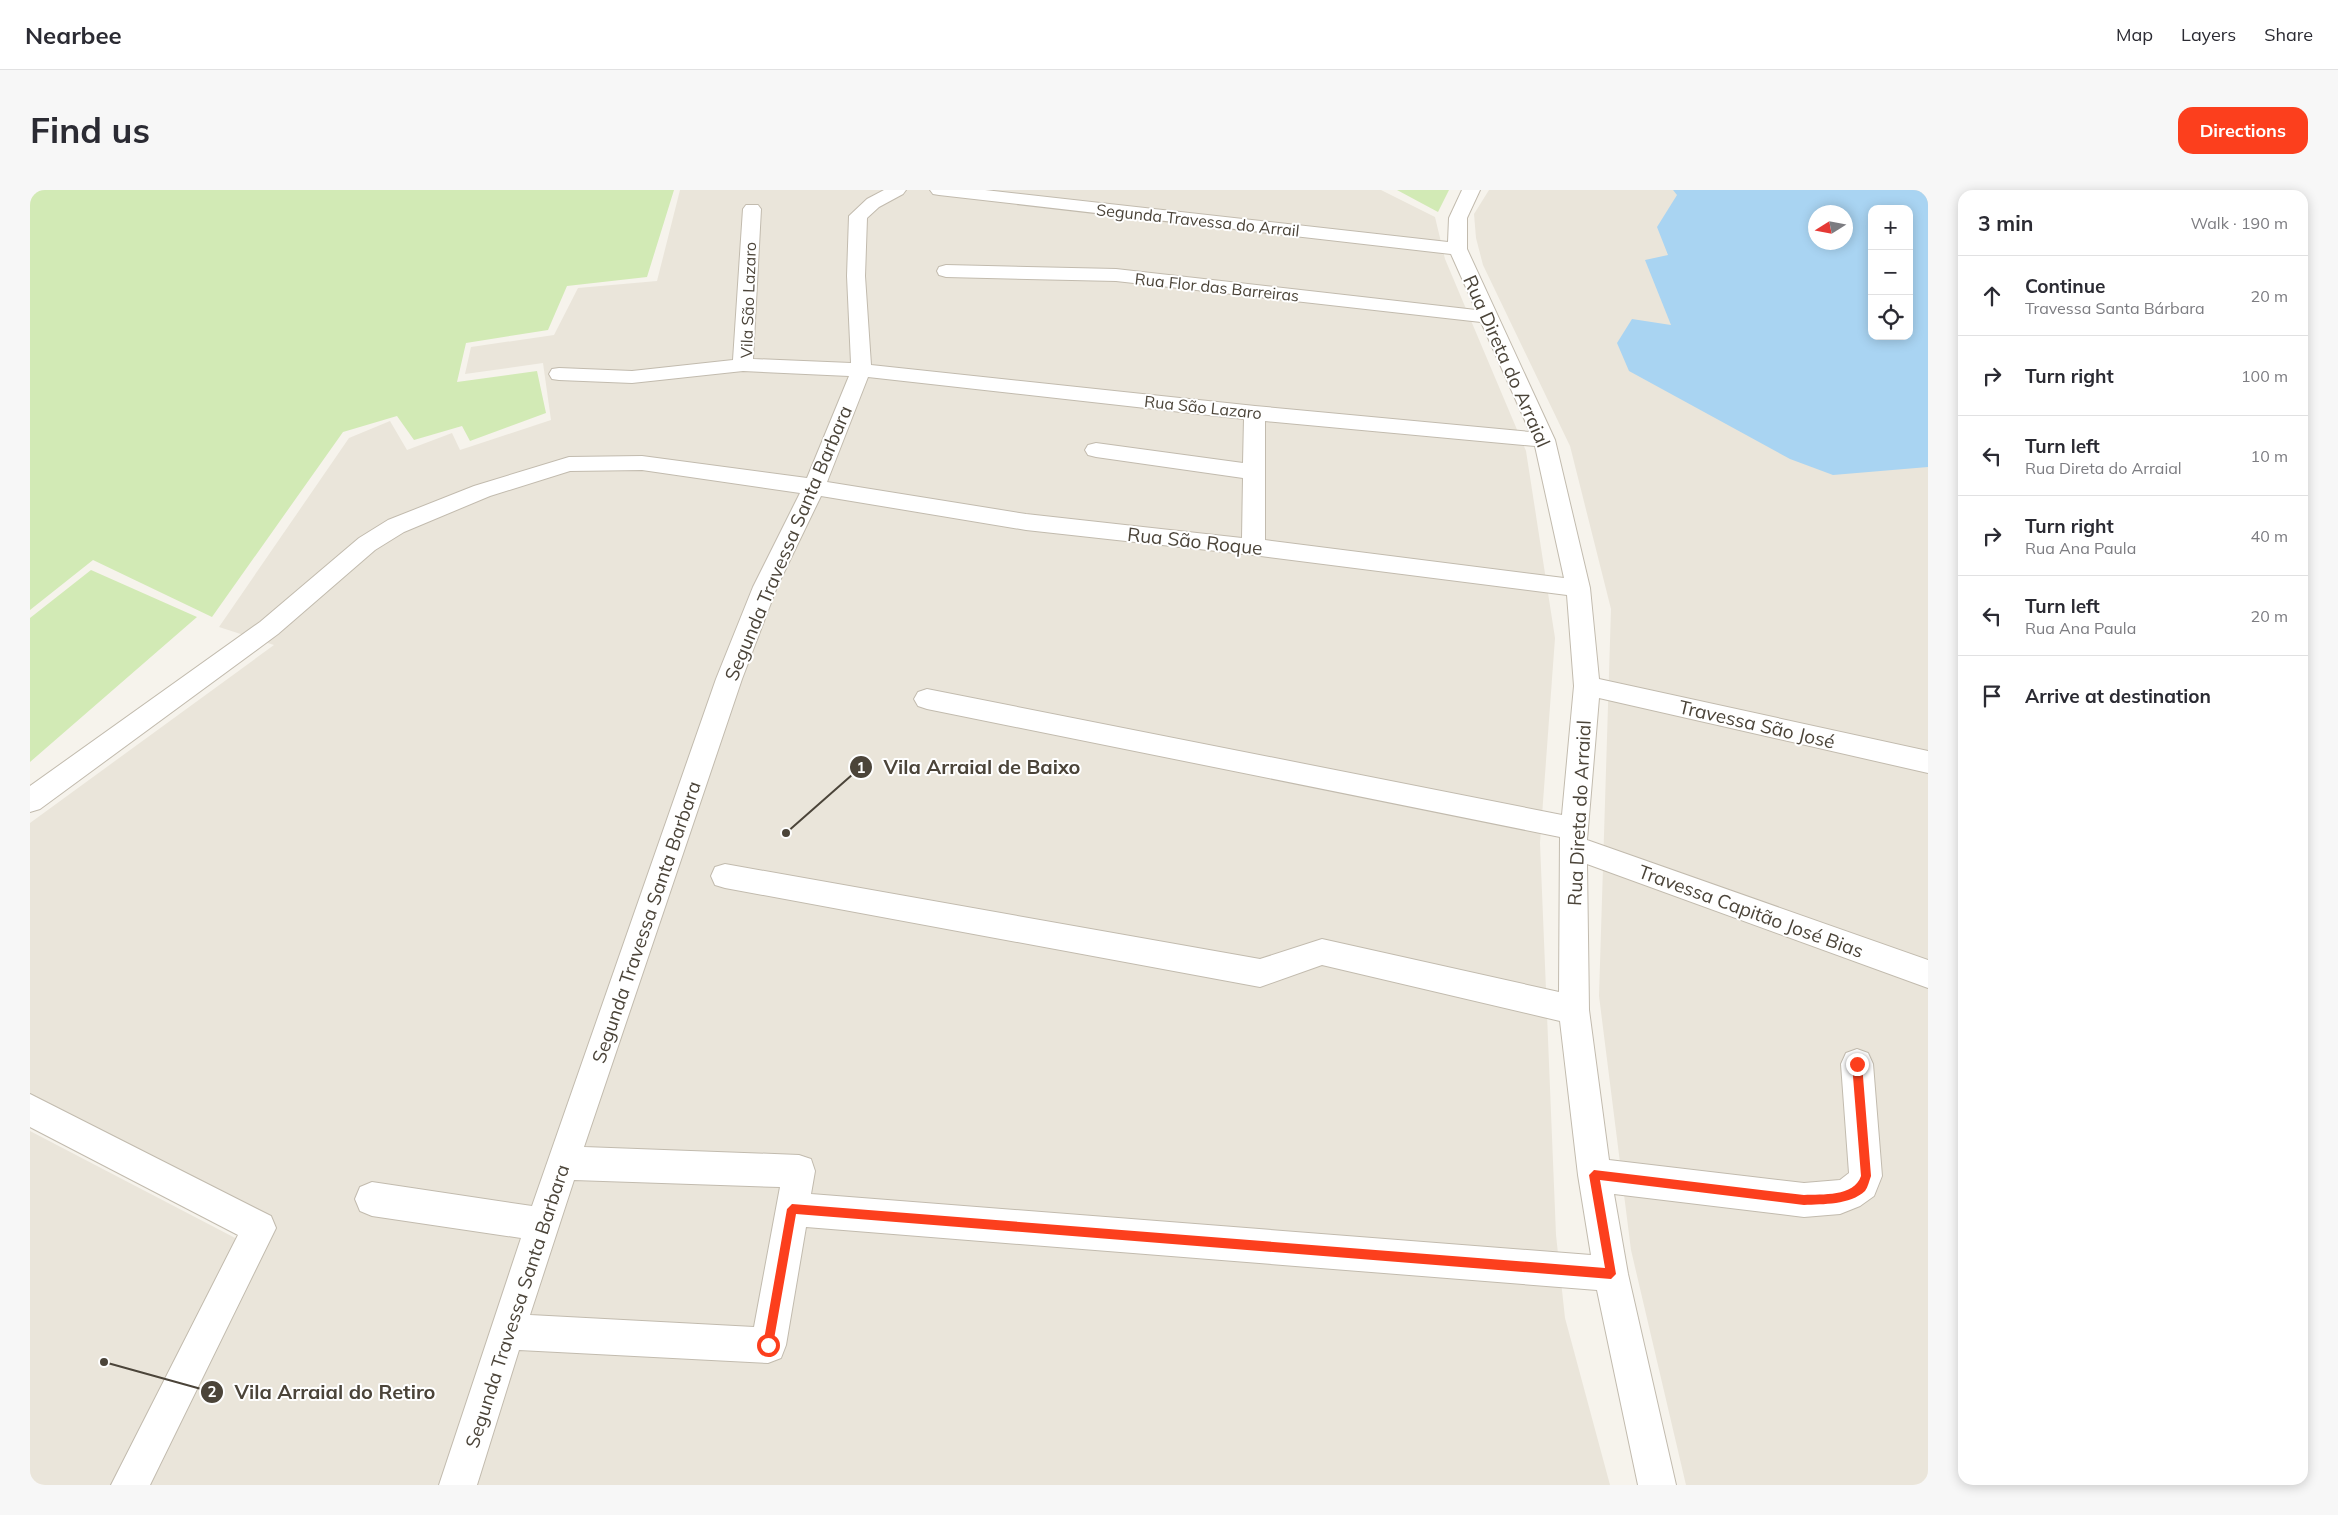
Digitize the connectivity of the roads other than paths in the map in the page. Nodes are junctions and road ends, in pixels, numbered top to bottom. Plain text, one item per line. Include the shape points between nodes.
1 (897, 190) edge
2 (938, 190) edge
3 (1471, 190) edge
4 (752, 209) dead end
5 (1458, 249) junction
6 (946, 272) dead end
7 (1488, 317) junction
8 (743, 365) junction
9 (861, 370) junction
10 (559, 374) dead end
11 (1255, 413) junction
12 (1544, 440) junction
13 (1096, 450) dead end
14 (1253, 472) junction
15 (814, 487) junction
16 (1253, 547) junction
17 (1578, 588) junction
18 (1586, 686) junction
19 (927, 699) dead end
20 (1928, 762) edge
21 (30, 801) edge
22 (1575, 838) junction
23 (725, 876) dead end
24 (1928, 974) edge
25 (1574, 1010) junction
26 (1857, 1064) dead end
27 (30, 1110) edge
28 (564, 1163) junction
29 (1594, 1175) junction
30 (372, 1199) dead end
31 (792, 1209) junction
32 (542, 1224) junction
33 (1611, 1274) junction
34 (508, 1332) junction
35 (130, 1485) edge
36 (458, 1485) edge
37 (1657, 1485) edge

1 - 9 street via 858,216 856,276
2 - 5 street, Segunda Travessa do Arrail
3 - 5 street, Rua Direta do Arraial via 1454,226
4 - 8 street, Vila São Lazaro
5 - 7 street, Rua Direta do Arraial
6 - 7 street, Rua Flor das Barreiras via 1116,275
7 - 12 street, Rua Direta do Arraial
8 - 9 street, Vila São Lazaro
8 - 10 street via 632,377
9 - 11 street, Rua São Lazaro
9 - 15 street, Segunda Travessa Santa Barbara
11 - 12 street, Rua São Lazaro
11 - 14 street
12 - 17 street, Rua Direta do Arraial
13 - 14 street
14 - 16 street
15 - 16 street, Rua São Roque via 1026,522
15 - 21 street, Rua São Roque via 642,463 569,464 482,491 396,526 367,544 269,628
15 - 28 street, Segunda Travessa Santa Barbara via 765,587 729,679
16 - 17 street, Rua São Roque
17 - 18 street, Rua Direta do Arraial
18 - 20 street, Travessa São José
18 - 22 street, Rua Direta do Arraial
19 - 22 street, Travessa Capitão José Bias
22 - 24 street, Travessa Capitão José Bias
22 - 25 street, Rua Direta do Arraial
23 - 25 street via 1260,973 1322,952
25 - 29 street, Rua Direta do Arraial
26 - 29 street via 1866,1176 1863,1186 1852,1193 1832,1199 1804,1200
27 - 35 street via 259,1228
28 - 31 street via 799,1171
28 - 32 street, Segunda Travessa Santa Barbara
29 - 33 street, Rua Direta do Arraial
30 - 32 street
31 - 33 street
31 - 34 street via 768,1345
32 - 34 street, Segunda Travessa Santa Barbara
33 - 37 street, Rua Direta do Arraial
34 - 36 street, Segunda Travessa Santa Barbara

